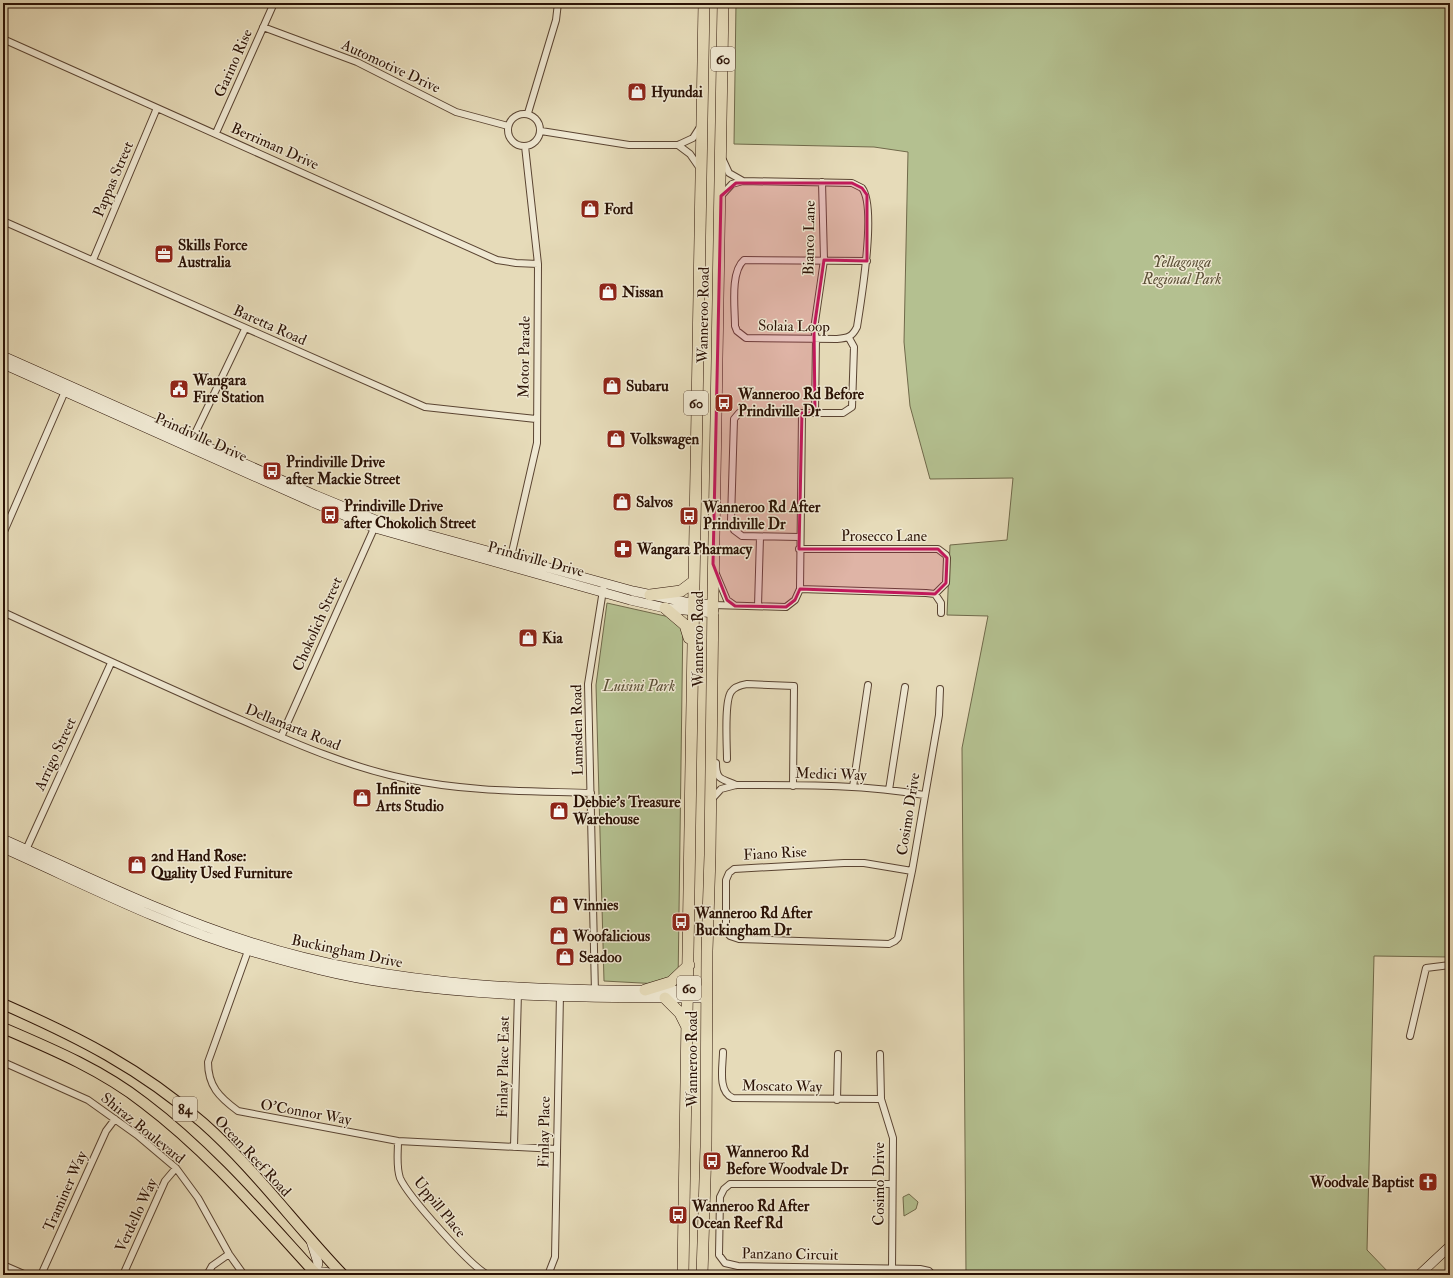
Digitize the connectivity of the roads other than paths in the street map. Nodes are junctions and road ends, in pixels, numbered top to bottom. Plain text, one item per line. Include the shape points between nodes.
1 (274, 3) edge
2 (558, 3) edge
3 (704, 3) edge
4 (723, 3) edge
5 (263, 27) junction
6 (3, 39) edge
7 (157, 108) junction
8 (528, 114) junction
9 (508, 126) junction
10 (701, 126) junction
11 (541, 131) junction
12 (216, 133) junction
13 (525, 146) junction
14 (678, 146) junction
15 (722, 157) junction
16 (700, 169) junction
17 (743, 181) junction
18 (822, 182) junction
19 (721, 196) junction
20 (3, 221) edge
21 (93, 260) junction
22 (824, 260) junction
23 (867, 261) junction
24 (538, 264) junction
25 (245, 329) junction
26 (849, 338) junction
27 (816, 339) junction
28 (3, 356) edge
29 (3, 364) edge
30 (67, 388) junction
31 (802, 413) junction
32 (815, 413) junction
33 (536, 419) junction
34 (190, 444) junction
35 (376, 525) junction
36 (3, 534) edge
37 (760, 537) junction
38 (800, 537) junction
39 (799, 549) junction
40 (510, 562) junction
41 (713, 564) junction
42 (693, 582) junction
43 (603, 588) junction
44 (800, 589) junction
45 (935, 594) junction
46 (650, 595) junction
47 (735, 606) junction
48 (758, 606) junction
49 (665, 608) junction
50 (693, 608) junction
51 (713, 609) junction
52 (3, 612) edge
53 (942, 613) dead end
54 (692, 648) junction
55 (112, 663) junction
56 (868, 685) dead end
57 (905, 687) dead end
58 (940, 689) dead end
59 (281, 737) junction
60 (712, 752) junction
61 (727, 759) dead end
62 (736, 785) junction
63 (793, 786) junction
64 (853, 787) junction
65 (889, 790) junction
66 (591, 793) junction
67 (924, 795) junction
68 (711, 800) junction
69 (3, 839) edge
70 (3, 848) edge
71 (24, 853) junction
72 (912, 871) junction
73 (895, 942) joint
74 (249, 946) junction
75 (689, 965) junction
76 (1450, 965) edge
77 (645, 990) junction
78 (518, 992) junction
79 (560, 993) junction
80 (595, 993) junction
81 (689, 994) junction
82 (707, 994) junction
83 (665, 998) junction
84 (3, 1004) edge
85 (3, 1028) edge
86 (688, 1030) junction
87 (1410, 1036) dead end
88 (723, 1052) dead end
89 (838, 1054) dead end
90 (880, 1054) dead end
91 (3, 1062) edge
92 (881, 1099) junction
93 (837, 1100) junction
94 (114, 1119) junction
95 (398, 1142) junction
96 (514, 1146) junction
97 (557, 1149) junction
98 (176, 1168) junction
99 (892, 1184) junction
100 (309, 1238) junction
101 (1450, 1246) edge
102 (229, 1254) junction
103 (3, 1265) edge
104 (892, 1268) junction
105 (26, 1275) edge
106 (41, 1275) edge
107 (123, 1275) edge
108 (207, 1275) edge
109 (244, 1275) edge
110 (315, 1275) edge
111 (338, 1275) edge
112 (343, 1275) edge
113 (488, 1275) edge
114 (548, 1275) edge
115 (683, 1275) edge
116 (702, 1275) edge
117 (933, 1275) edge
118 (1419, 1275) edge

1 - 5 street, Garino Rise
2 - 8 street via 556,20
3 - 10 highway, Wanneroo Road / 60
4 - 15 highway, Wanneroo Road / 60
5 - 9 street, Automotive Drive via 357,62 456,112
5 - 12 street, Garino Rise
6 - 7 street, Berriman Drive
7 - 12 street, Berriman Drive
7 - 21 street, Pappas Street
8 - 9 street via 515,116
8 - 11 street via 538,120
9 - 13 street via 510,138 519,146
10 - 14 street via 693,138
10 - 16 highway, Wanneroo Road / 60
11 - 13 street via 536,142
11 - 14 street via 629,145
12 - 24 street, Berriman Drive via 497,260
13 - 24 street, Motor Parade
14 - 16 street via 690,154
15 - 17 street via 729,173
15 - 19 highway, Wanneroo Road / 60
16 - 42 highway, Wanneroo Road / 60
17 - 18 street, Solaia Loop
17 - 19 street, Solaia Loop via 732,184
18 - 22 street, Bianco Lane
18 - 23 street, Solaia Loop via 852,183 865,192 868,201
19 - 41 highway, Wanneroo Road / 60
20 - 21 street, Baretta Road
21 - 25 street, Baretta Road
22 - 23 street, Solaia Loop
22 - 27 street, Bianco Lane via 814,328
22 - 27 street, Solaia Loop via 744,260 739,264 735,277 735,326 741,335 746,338
23 - 26 street, Solaia Loop via 857,327
24 - 33 street, Motor Parade
25 - 33 street, Baretta Road via 425,407
25 - 34 street
26 - 27 street, Solaia Loop
26 - 32 street via 854,348 852,407 843,413
27 - 32 street, Bianco Lane
28 - 30 street, Prindiville Drive
29 - 30 street, Prindiville Drive
30 - 34 street, Prindiville Drive
30 - 36 street
31 - 32 street
31 - 37 street via 744,412 739,413 734,419 732,526 742,536
31 - 38 street
33 - 40 street, Motor Parade via 537,443
34 - 35 street, Prindiville Drive
35 - 40 street, Prindiville Drive
35 - 59 street, Chokolich Street
37 - 38 street
37 - 48 street
38 - 39 street
39 - 44 street
39 - 45 street, Prosecco Lane via 938,549 947,558 946,576 945,585
40 - 43 street, Prindiville Drive
41 - 47 street via 727,600
41 - 51 highway, Wanneroo Road / 60
42 - 46 highway via 681,591
42 - 50 highway, Wanneroo Road / 60
43 - 46 street, Prindiville Drive
43 - 49 street, Prindiville Drive
43 - 66 street, Lumsden Road via 588,684
44 - 45 street
44 - 48 street via 795,600 786,607
45 - 53 street via 941,603
46 - 50 street, Prindiville Drive
47 - 48 street
47 - 51 street
49 - 50 street, Prindiville Drive
49 - 54 highway via 685,625
50 - 51 street, Prindiville Drive
50 - 54 highway, Wanneroo Road / 60
51 - 60 highway, Wanneroo Road / 60
52 - 55 street, Dellamarta Road
54 - 75 highway, Wanneroo Road / 60
55 - 59 street, Dellamarta Road
55 - 71 street, Arrigo Street
56 - 64 street
57 - 65 street
58 - 67 street, Cosimo Drive via 939,715
59 - 66 street, Dellamarta Road via 323,755 408,779 473,788
60 - 62 street, Medici Way via 716,758 717,775
60 - 68 highway, Wanneroo Road / 60
61 - 63 street via 728,702 732,690 747,684 794,686
62 - 63 street, Medici Way
62 - 68 street, Medici Way via 721,789
63 - 64 street, Medici Way
64 - 65 street, Medici Way
65 - 67 street, Medici Way
66 - 80 street, Lumsden Road
67 - 72 street, Cosimo Drive
68 - 82 highway, Wanneroo Road / 60
69 - 71 street, Buckingham Drive
70 - 71 street, Buckingham Drive
71 - 74 street, Buckingham Drive via 146,911
72 - 73 street, Cosimo Drive
72 - 73 street, Fiano Rise via 864,864 818,863 771,868 738,868 729,873 726,880 725,928 735,938 889,944
74 - 78 street, Buckingham Drive via 292,963 388,983
74 - 95 street, O'Connor Way via 208,1062 208,1076 215,1090 238,1112
75 - 77 highway via 671,982
75 - 81 highway, Wanneroo Road / 60
76 - 87 street via 1426,968
77 - 80 street, Buckingham Drive
77 - 81 street, Buckingham Drive
78 - 79 street, Buckingham Drive
78 - 96 street, Finlay Place East
79 - 80 street, Buckingham Drive
79 - 97 street, Finlay Place
80 - 83 street, Buckingham Drive
81 - 82 street, Buckingham Drive
81 - 83 street, Buckingham Drive
81 - 86 highway, Wanneroo Road / 60
82 - 116 highway, Wanneroo Road / 60
83 - 86 highway via 680,1013
84 - 100 main road, Ocean Reef Road / 84 via 74,1036 122,1062 165,1092 204,1124
85 - 110 main road, 84 via 61,1053 143,1102 187,1138 210,1161
86 - 115 highway, Wanneroo Road / 60
88 - 93 street, Moscato Way via 723,1085 730,1097
89 - 93 street
90 - 92 street, Cosimo Drive
91 - 94 street, Shiraz Boulevard via 88,1100
92 - 93 street, Moscato Way
92 - 99 street, Cosimo Drive via 893,1138
94 - 98 street, Shiraz Boulevard
94 - 106 street, Traminer Way via 106,1131
95 - 96 street, O'Connor Way
95 - 113 street, Uppill Place via 398,1170 406,1188 458,1250
96 - 97 street, O'Connor Way
97 - 114 street, Finlay Place via 555,1257
98 - 102 street, Shiraz Boulevard via 198,1198
98 - 107 street, Verdello Way via 165,1181
99 - 104 street, Cosimo Drive
99 - 104 street, Panzano Circuit via 730,1184 720,1197 719,1255 721,1260 730,1265
100 - 110 street via 318,1263
100 - 112 main road, Ocean Reef Road / 84
101 - 118 street
102 - 108 street via 212,1266
102 - 109 street, Shiraz Boulevard
103 - 105 street
104 - 117 street, Panzano Circuit via 920,1269
110 - 111 street via 328,1272

